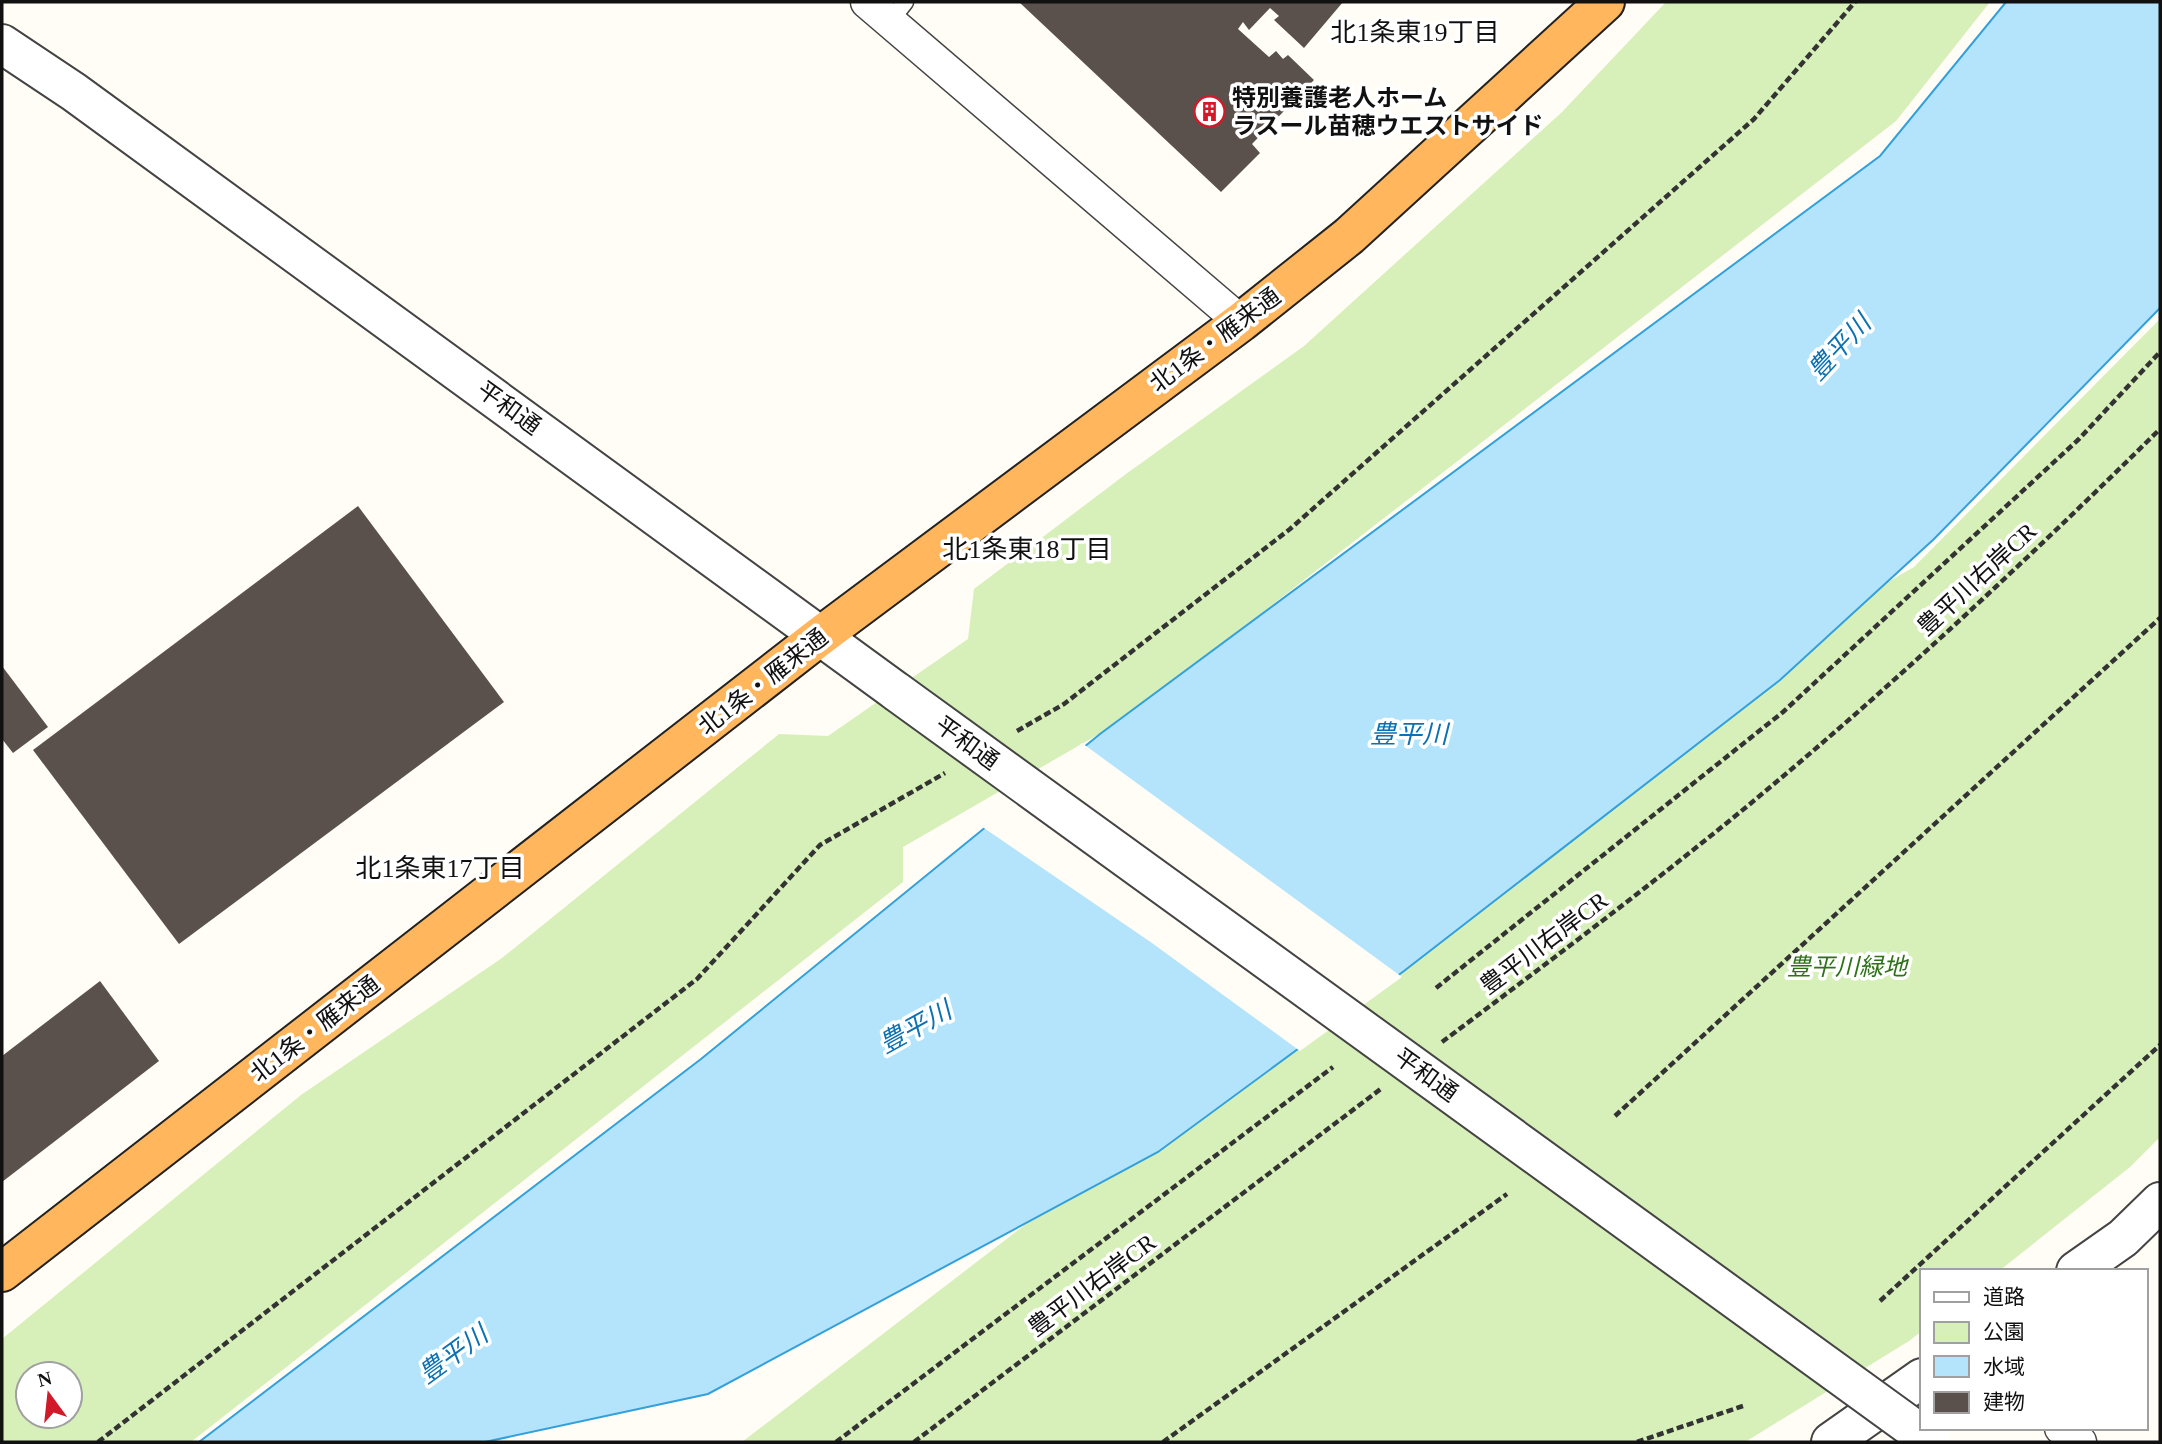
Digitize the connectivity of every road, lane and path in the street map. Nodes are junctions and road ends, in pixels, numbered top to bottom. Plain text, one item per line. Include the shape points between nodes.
1 (905, 2) edge
2 (1576, 2) edge
3 (1605, 2) edge
4 (878, 11) edge
5 (2, 44) edge
6 (1517, 85) junction
7 (1241, 322) junction
8 (2160, 352) edge
9 (2160, 429) edge
10 (2160, 618) edge
11 (819, 637) junction
12 (1436, 988) dead end
13 (1440, 1044) dead end
14 (2160, 1045) edge
15 (1333, 1067) dead end
16 (1385, 1085) dead end
17 (1615, 1116) dead end
18 (1507, 1194) dead end
19 (2160, 1202) edge
20 (2079, 1269) edge
21 (2, 1272) edge
22 (1880, 1301) dead end
23 (1920, 1379) edge
24 (1743, 1406) dead end
25 (2064, 1430) edge
26 (836, 1442) edge
27 (914, 1442) edge
28 (1163, 1442) edge
29 (1637, 1442) edge
30 (1830, 1442) edge
31 (1932, 1442) edge
32 (2080, 1442) edge

1 - 4 lane
2 - 6 highway, 北1条・雁来通
3 - 6 highway, 北1条・雁来通
4 - 7 street
5 - 11 street, 平和通 via 755,586
6 - 7 highway, 北1条・雁来通 via 1349,236
7 - 11 highway, 北1条・雁来通
8 - 12 path via 2079,439 1783,712
9 - 13 path, 豊平川右岸CR via 1891,682 1750,803
10 - 17 path
11 - 21 highway, 北1条・雁来通
11 - 31 street, 平和通, bridge
14 - 22 path
15 - 26 path
16 - 27 path, 豊平川右岸CR
18 - 28 path
19 - 20 street via 2123,1238
23 - 30 street
24 - 29 path
25 - 32 street

